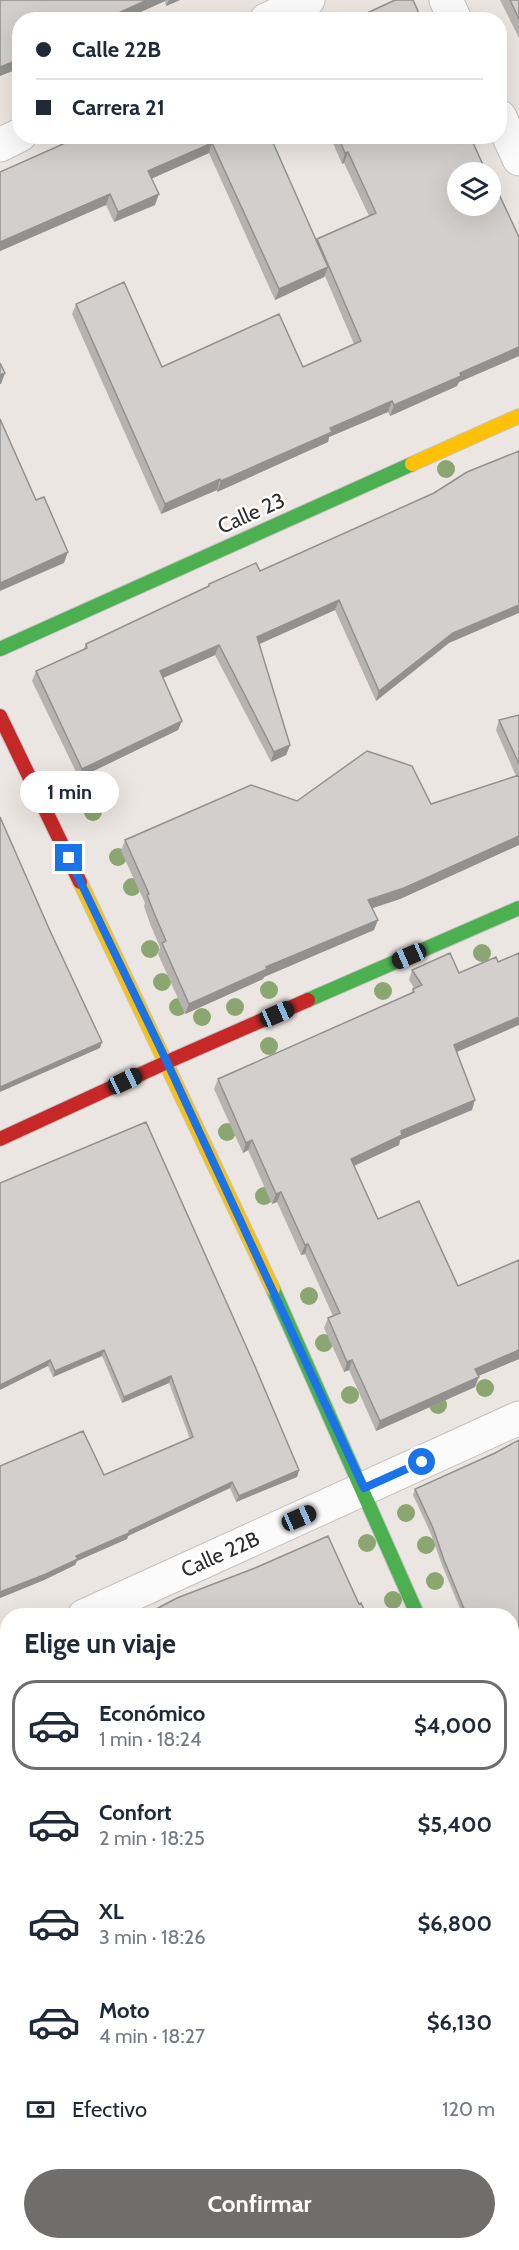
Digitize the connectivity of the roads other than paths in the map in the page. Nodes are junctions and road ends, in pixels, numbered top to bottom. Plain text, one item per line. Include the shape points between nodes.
1 (308, 0) edge
2 (283, 12) edge
3 (507, 132) edge
4 (519, 159) edge
5 (519, 416) edge
6 (0, 649) edge
7 (0, 716) edge
8 (519, 908) edge
9 (167, 1062) junction
10 (0, 1139) edge
11 (519, 1418) edge
12 (364, 1488) junction
13 (102, 1608) edge
14 (415, 1608) edge

1 - 2 street
3 - 4 street
5 - 6 main road, Calle 23
7 - 9 main road
8 - 9 main road
9 - 10 main road
9 - 12 main road
11 - 12 street, Calle 22B
12 - 13 street, Calle 22B
12 - 14 main road

